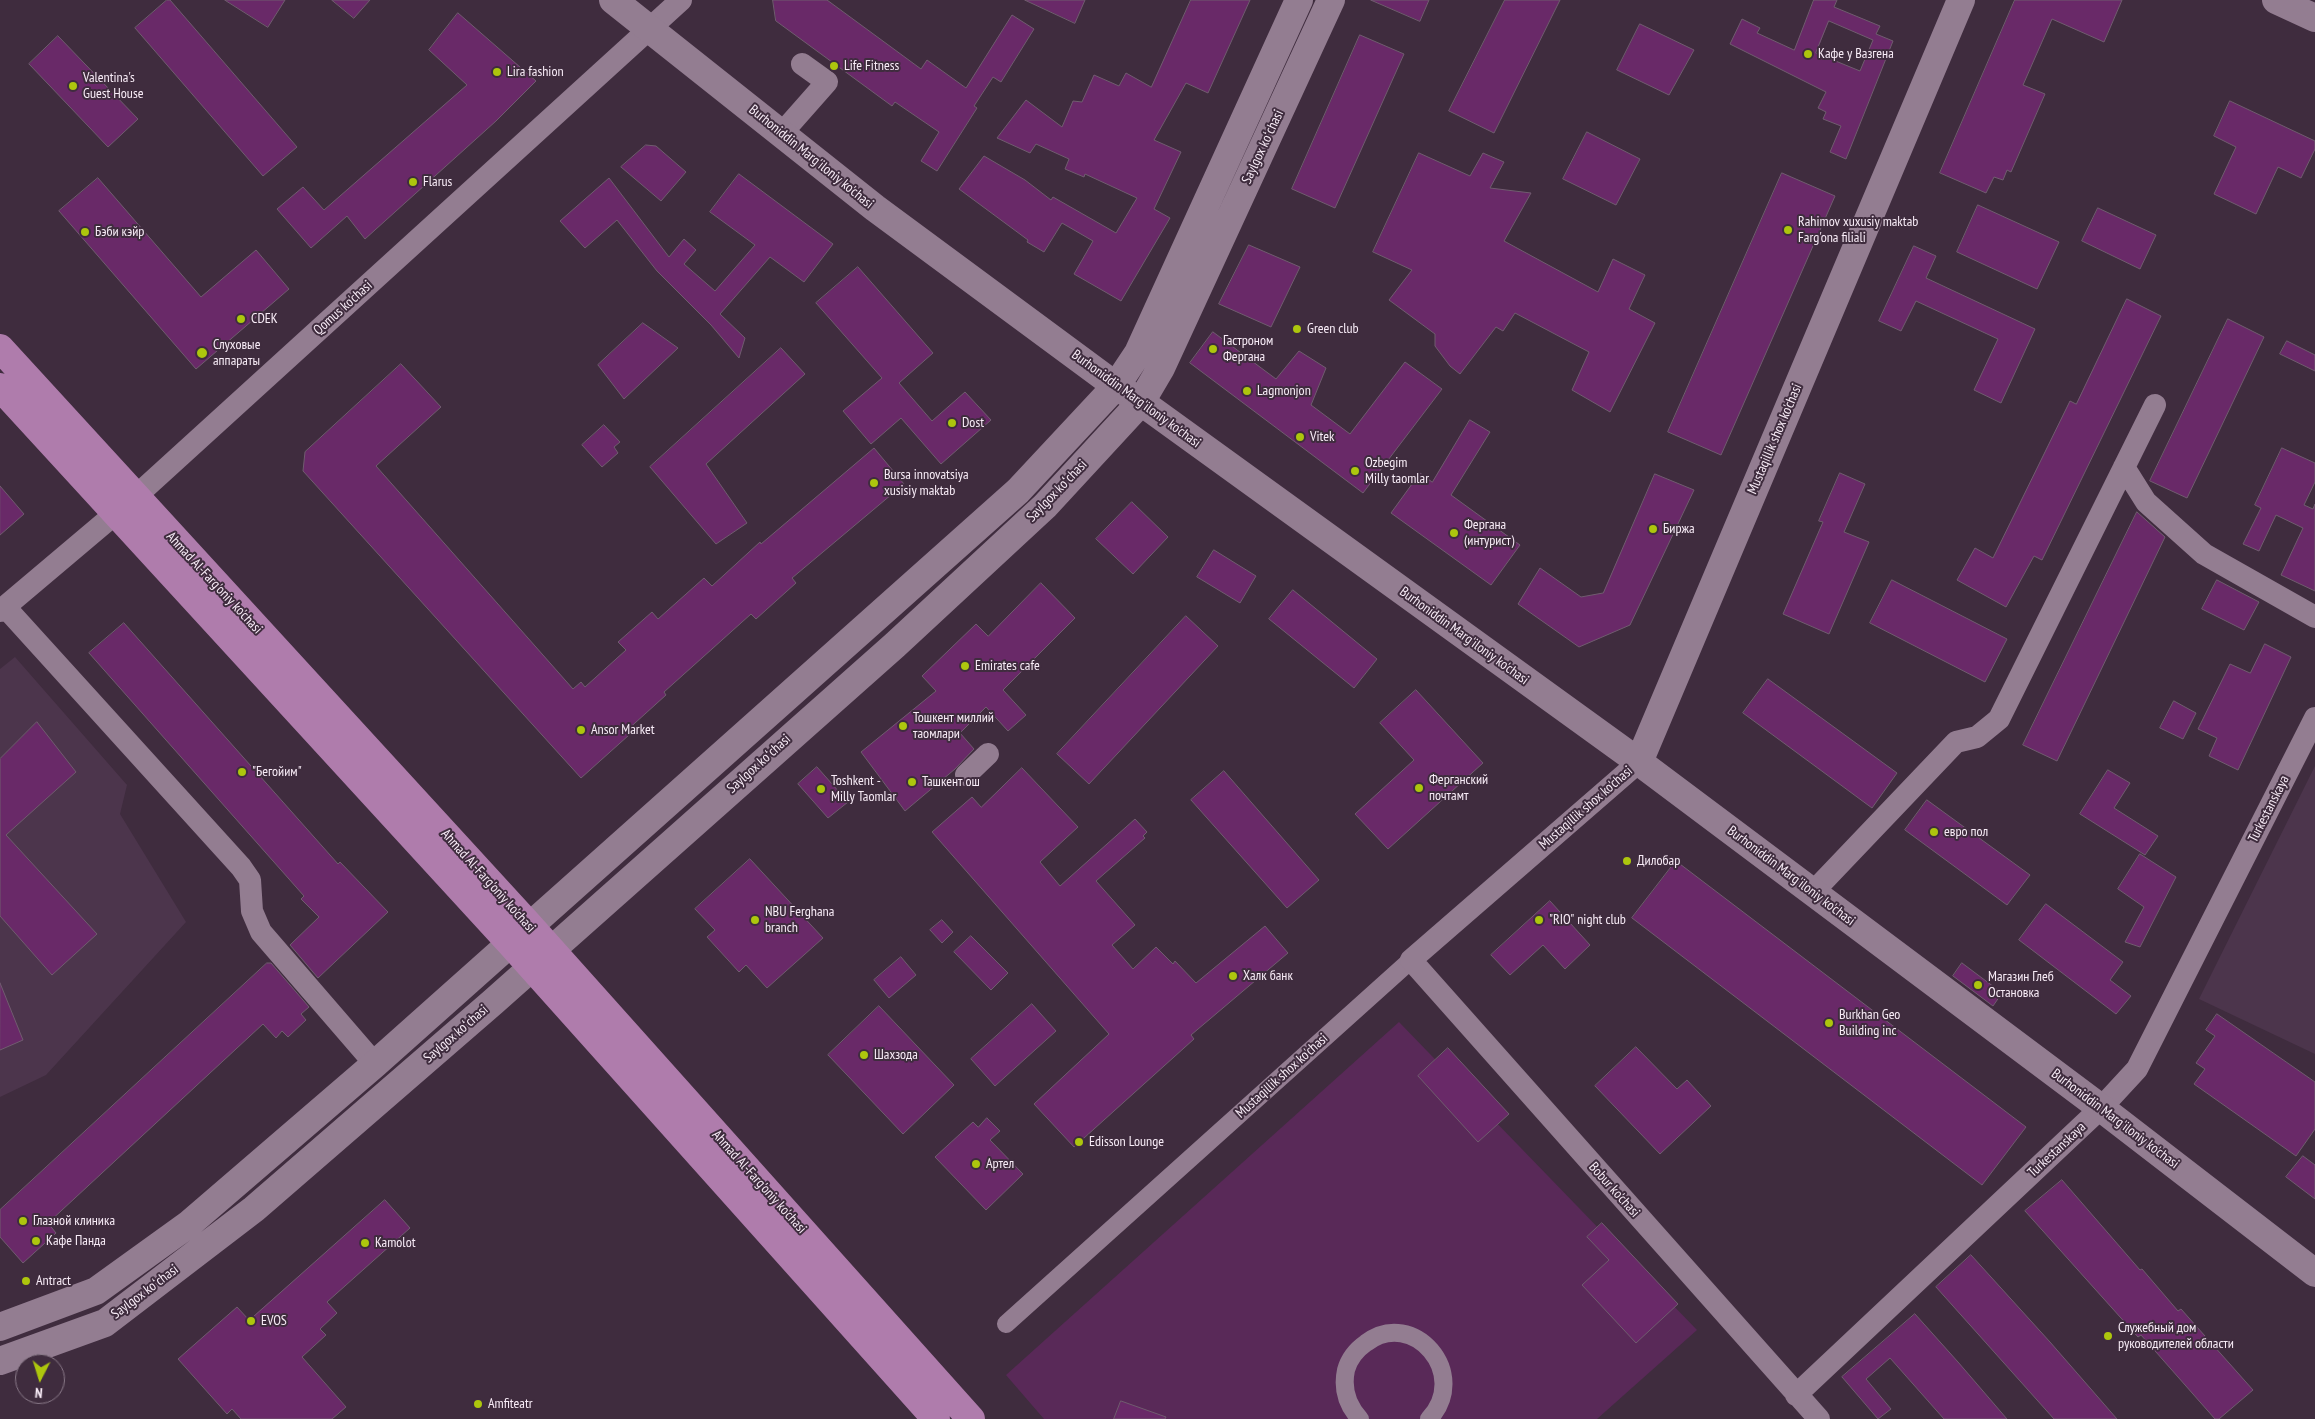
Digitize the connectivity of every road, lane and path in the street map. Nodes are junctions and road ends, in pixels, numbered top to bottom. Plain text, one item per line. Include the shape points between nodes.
1 (613, 0) edge
2 (681, 0) edge
3 (1299, 0) edge
4 (1331, 0) edge
5 (1960, 0) edge
6 (2276, 0) edge
7 (2315, 18) edge
8 (651, 28) junction
9 (802, 64) dead end
10 (782, 133) junction
11 (0, 348) edge
12 (1116, 386) junction
13 (0, 387) edge
14 (1141, 402) junction
15 (2155, 405) dead end
16 (2124, 467) junction
17 (125, 506) junction
18 (2, 609) edge
19 (2315, 618) edge
20 (2315, 718) edge
21 (988, 754) dead end
22 (1639, 762) junction
23 (966, 775) dead end
24 (1812, 892) junction
25 (519, 934) junction
26 (541, 959) junction
27 (1411, 960) junction
28 (375, 1064) junction
29 (2101, 1108) junction
30 (2315, 1273) edge
31 (1006, 1324) dead end
32 (0, 1327) edge
33 (0, 1361) edge
34 (1796, 1395) junction
35 (936, 1419) edge
36 (971, 1419) edge
37 (1360, 1419) edge
38 (1429, 1419) edge
39 (1819, 1419) edge

1 - 8 main road, Burhoniddin Marg'iloniy ko'chasi
2 - 8 street, Qomus ko'chasi
3 - 12 main road, Saylgox koʻchasi via 1138,353
4 - 14 main road, Saylgox koʻchasi via 1161,368
5 - 22 main road, Mustaqillik shox ko'chasi
6 - 7 main road
8 - 10 main road, Burhoniddin Marg'iloniy ko'chasi
8 - 17 street, Qomus ko'chasi
9 - 10 street via 835,88
10 - 12 main road, Burhoniddin Marg'iloniy ko'chasi via 875,208
11 - 17 main road, Ahmad Al-Farg'oniy ko'chasi
12 - 14 main road, Burhoniddin Marg'iloniy ko'chasi
12 - 25 main road, Saylgox koʻchasi via 1018,491
13 - 17 main road, Ahmad Al-Farg'oniy ko'chasi
14 - 22 main road, Burhoniddin Marg'iloniy ko'chasi
14 - 26 main road, Saylgox koʻchasi via 1038,513 895,645
15 - 16 street
16 - 19 street via 2146,502 2204,554
16 - 24 street via 1999,719 1977,737 1956,742
17 - 18 street, Qomus ko'chasi
17 - 25 main road, Ahmad Al-Farg'oniy ko'chasi
18 - 28 street via 241,867 250,880 252,911 261,932
20 - 29 street, Turkestanskaya via 2137,1069
21 - 23 street
22 - 24 main road, Burhoniddin Marg'iloniy ko'chasi
22 - 27 street, Mustaqillik shox ko'chasi
24 - 29 main road, Burhoniddin Marg'iloniy ko'chasi
25 - 26 main road, Ahmad Al-Farg'oniy ko'chasi
25 - 28 main road, Saylgox koʻchasi
26 - 33 main road, Saylgox koʻchasi via 254,1208 105,1323
26 - 35 main road, Ahmad Al-Farg'oniy ko'chasi
26 - 36 main road, Ahmad Al-Farg'oniy ko'chasi
27 - 31 street, Mustaqillik shox ko'chasi
27 - 34 street, Bobur ko'chasi
28 - 32 main road, Saylgox koʻchasi via 189,1224 108,1283 96,1291
29 - 30 main road, Burhoniddin Marg'iloniy ko'chasi
29 - 34 street, Turkestanskaya
34 - 39 street, Bobur ko'chasi
37 - 38 street via 1345,1396 1344,1379 1348,1363 1357,1349 1371,1339 1387,1334 1403,1334 1419,1340 1432,1350 1440,1364 1444,1380 1442,1396

